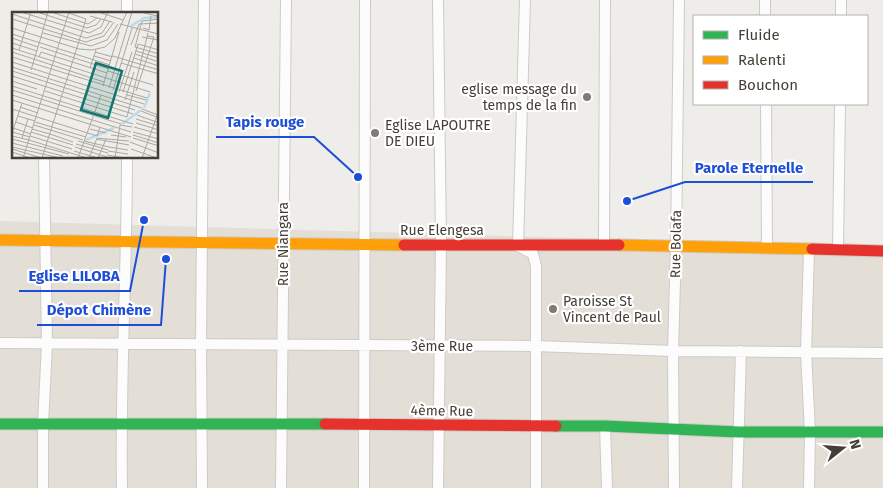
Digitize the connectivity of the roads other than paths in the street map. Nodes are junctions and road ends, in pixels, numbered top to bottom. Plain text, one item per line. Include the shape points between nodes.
1 (204, 0) edge
2 (286, 0) edge
3 (365, 0) edge
4 (438, 0) edge
5 (525, 0) edge
6 (605, 0) edge
7 (679, 0) edge
8 (765, 0) edge
9 (841, 0) edge
10 (765, 15) edge
11 (841, 15) edge
12 (766, 105) edge
13 (840, 105) edge
14 (44, 159) edge
15 (127, 159) edge
16 (0, 240) edge
17 (45, 240) junction
18 (127, 242) junction
19 (202, 243) junction
20 (283, 244) junction
21 (441, 244) junction
22 (365, 245) junction
23 (518, 246) junction
24 (604, 246) junction
25 (676, 247) junction
26 (766, 248) junction
27 (808, 250) junction
28 (838, 250) junction
29 (883, 251) edge
30 (0, 343) edge
31 (124, 343) junction
32 (47, 344) junction
33 (201, 345) junction
34 (282, 345) junction
35 (364, 345) junction
36 (440, 346) junction
37 (535, 346) junction
38 (673, 351) junction
39 (741, 351) junction
40 (806, 352) junction
41 (883, 352) edge
42 (121, 423) junction
43 (202, 423) junction
44 (0, 424) edge
45 (43, 424) junction
46 (282, 424) junction
47 (365, 424) junction
48 (438, 426) junction
49 (536, 426) junction
50 (605, 426) junction
51 (672, 429) junction
52 (739, 432) junction
53 (810, 432) junction
54 (883, 432) edge
55 (43, 488) edge
56 (122, 488) edge
57 (202, 488) edge
58 (282, 488) edge
59 (364, 488) edge
60 (438, 488) edge
61 (536, 488) edge
62 (607, 488) edge
63 (674, 488) edge
64 (737, 488) edge
65 (809, 488) edge

1 - 19 street
2 - 20 street, Rue Niangara
3 - 22 street
4 - 21 street
5 - 23 street
6 - 24 street
7 - 25 street, Rue Bolafa
8 - 10 street
9 - 11 street
12 - 26 street
13 - 28 street
14 - 17 street
15 - 18 street
16 - 17 street, Rue Elengesa
17 - 18 street, Rue Elengesa
17 - 32 street
18 - 19 street, Rue Elengesa
18 - 31 street
19 - 20 street, Rue Elengesa
19 - 33 street
20 - 22 street, Rue Elengesa
20 - 34 street, Rue Niangara
21 - 22 street, Rue Elengesa
21 - 23 street, Rue Elengesa
21 - 36 street
22 - 35 street
23 - 24 street, Rue Elengesa
23 - 37 street via 532,254 536,266
24 - 25 street, Rue Elengesa
25 - 26 street, Rue Elengesa
25 - 38 street, Rue Bolafa
26 - 27 street, Rue Elengesa
27 - 28 street, Rue Elengesa
27 - 40 street
28 - 29 street, Rue Elengesa
30 - 32 street, 3ème Rue
31 - 32 street, 3ème Rue
31 - 33 street, 3ème Rue
31 - 42 street
32 - 45 street
33 - 34 street, 3ème Rue
33 - 43 street
34 - 35 street, 3ème Rue
34 - 46 street, Rue Niangara
35 - 36 street, 3ème Rue
35 - 47 street
36 - 37 street, 3ème Rue
36 - 48 street
37 - 38 street, 3ème Rue
37 - 49 street
38 - 39 street, 3ème Rue
38 - 51 street, Rue Bolafa
39 - 40 street, 3ème Rue
39 - 52 street
40 - 41 street, 3ème Rue
40 - 53 street
42 - 43 street, 4ème Rue
42 - 45 street, 4ème Rue
42 - 56 street
43 - 46 street, 4ème Rue
43 - 57 street
44 - 45 street, 4ème Rue
45 - 55 street
46 - 47 street, 4ème Rue
46 - 58 street, Rue Niangara
47 - 48 street, 4ème Rue
47 - 59 street
48 - 49 street, 4ème Rue
48 - 60 street
49 - 50 street, 4ème Rue
49 - 61 street
50 - 51 street, 4ème Rue
50 - 62 street
51 - 52 street, 4ème Rue
51 - 63 street, Rue Bolafa
52 - 53 street, 4ème Rue
52 - 64 street
53 - 54 street, 4ème Rue
53 - 65 street

